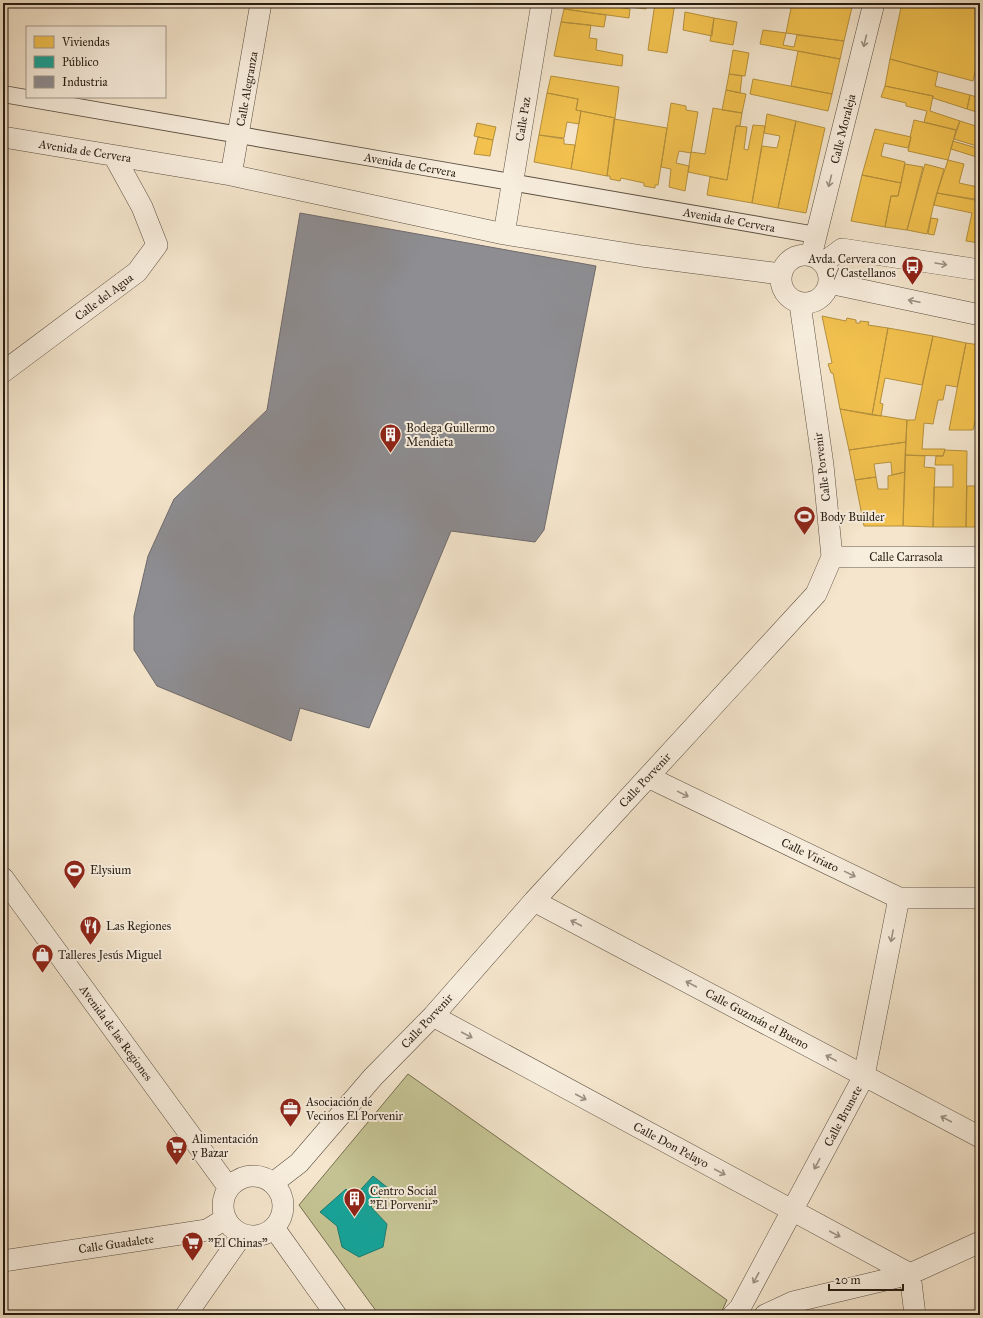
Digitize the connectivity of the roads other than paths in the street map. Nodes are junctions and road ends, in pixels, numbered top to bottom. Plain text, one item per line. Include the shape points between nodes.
1 (261, 3) edge
2 (542, 3) edge
3 (874, 3) edge
4 (3, 94) edge
5 (26, 98) edge
6 (27, 98) edge
7 (239, 134) junction
8 (3, 137) edge
9 (114, 156) junction
10 (231, 175) junction
11 (513, 183) junction
12 (504, 234) junction
13 (816, 235) junction
14 (817, 259) junction
15 (980, 270) edge
16 (780, 274) junction
17 (829, 283) junction
18 (800, 304) junction
19 (980, 315) edge
20 (3, 372) edge
21 (832, 557) junction
22 (980, 557) edge
23 (648, 777) junction
24 (3, 878) edge
25 (899, 898) junction
26 (980, 898) edge
27 (534, 901) junction
28 (433, 1016) junction
29 (864, 1076) junction
30 (980, 1137) edge
31 (273, 1183) junction
32 (229, 1188) junction
33 (792, 1211) junction
34 (225, 1219) junction
35 (274, 1228) junction
36 (242, 1235) junction
37 (980, 1242) edge
38 (3, 1261) edge
39 (910, 1274) junction
40 (186, 1315) edge
41 (336, 1315) edge
42 (733, 1315) edge
43 (765, 1315) edge
44 (916, 1315) edge

1 - 7 street, Calle Alegranza
2 - 11 street, Calle Paz
3 -> 13 street, Calle Moraleja
4 - 5 street, Avenida de Cervera
6 - 7 street, Avenida de Cervera
7 - 10 street, Calle Alegranza
7 - 11 street, Avenida de Cervera
8 - 9 street, Avenida de Cervera
9 - 10 street, Avenida de Cervera
9 - 20 street, Calle del Agua via 142,207 157,245 137,272
10 - 12 street, Avenida de Cervera
11 - 12 street, Calle Paz
11 - 13 street, Avenida de Cervera
12 - 16 street, Avenida de Cervera
13 - 14 street, Calle Moraleja
14 -> 15 street via 842,250
14 - 16 street via 796,256
14 - 17 street via 828,273
16 - 18 street via 780,282 786,296
17 - 18 street via 822,297 815,302
19 -> 17 street
18 - 21 street, Calle Porvenir via 823,465
21 - 22 street, Calle Carrasola
21 - 23 street, Calle Porvenir via 816,594
23 -> 25 street, Calle Viriato
23 - 27 street, Calle Porvenir
24 - 32 street, Avenida de las Regiones
25 - 26 street, Calle Viriato
25 -> 29 street, Calle Brunete
27 - 28 street, Calle Porvenir
29 -> 27 street, Calle Guzmán el Bueno
28 - 31 street, Calle Porvenir via 373,1077 299,1163
28 -> 33 street, Calle Don Pelayo
30 -> 29 street, Calle Guzmán el Bueno
29 -> 33 street, Calle Brunete
31 - 32 street via 260,1176 250,1176 236,1180
31 - 35 street via 283,1200 280,1221
32 - 34 street via 222,1206
33 -> 39 street, Calle Don Pelayo
33 -> 42 street, Calle Brunete via 740,1308
34 - 36 street via 231,1228
34 - 38 street, Calle Guadalete via 207,1230
35 - 36 street via 266,1234 252,1237
35 - 41 street
36 - 40 street
37 - 39 street
39 - 43 street via 793,1302
39 - 44 street

